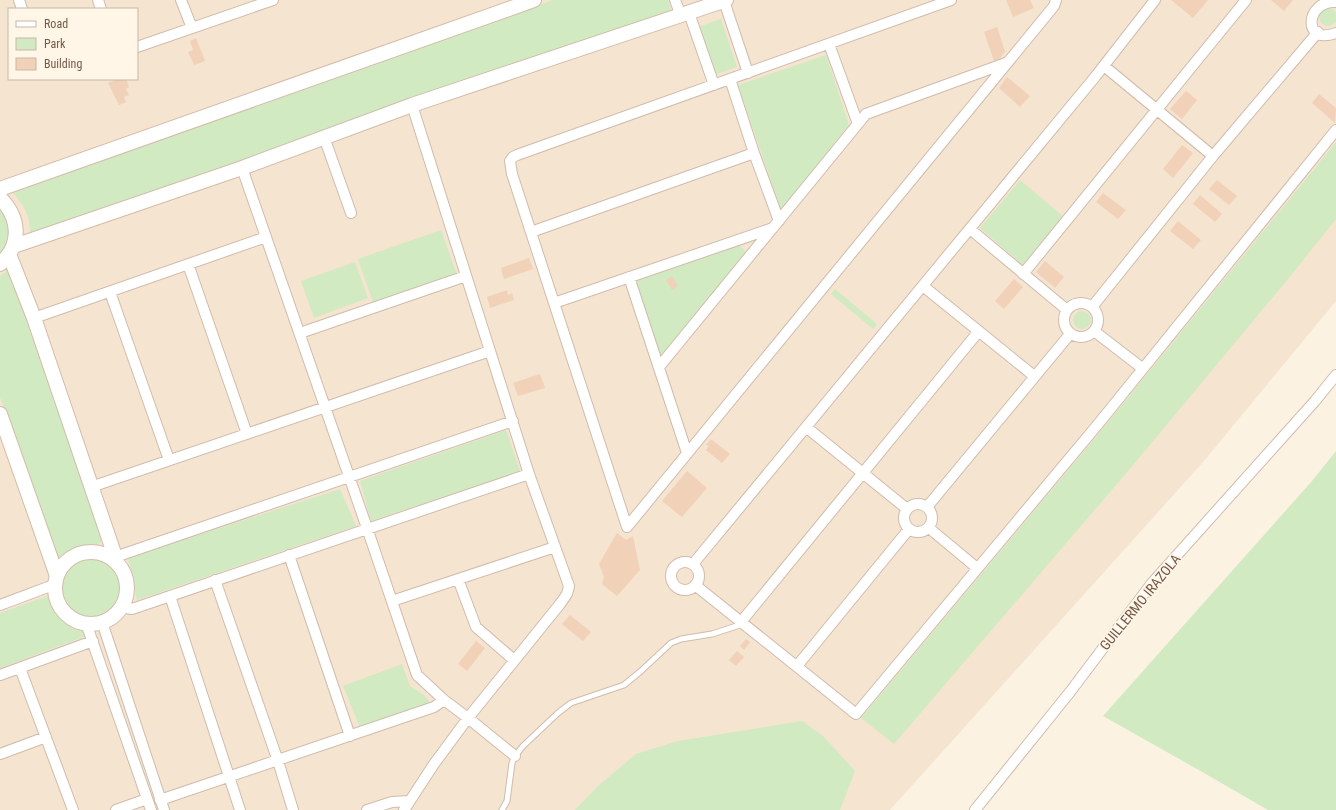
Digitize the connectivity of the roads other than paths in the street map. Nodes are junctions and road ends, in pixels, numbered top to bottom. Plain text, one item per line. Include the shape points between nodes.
1 (181, 0) edge
2 (534, 0) edge
3 (675, 0) edge
4 (725, 0) edge
5 (951, 0) edge
6 (1056, 0) edge
7 (1155, 0) edge
8 (1246, 0) edge
9 (268, 1) edge
10 (1336, 2) edge
11 (1313, 3) edge
12 (685, 14) junction
13 (192, 28) junction
14 (1318, 32) junction
15 (1336, 33) edge
16 (829, 44) junction
17 (138, 47) edge
18 (1007, 63) junction
19 (1104, 66) junction
20 (748, 73) junction
21 (730, 79) junction
22 (714, 85) junction
23 (412, 105) junction
24 (1157, 110) junction
25 (858, 124) junction
26 (1336, 130) edge
27 (324, 137) junction
28 (754, 153) junction
29 (1213, 156) junction
30 (242, 168) junction
31 (0, 189) edge
32 (0, 198) edge
33 (351, 213) dead end
34 (776, 224) junction
35 (970, 229) junction
36 (531, 232) junction
37 (266, 237) junction
38 (8, 255) edge
39 (188, 264) junction
40 (1023, 274) junction
41 (466, 276) junction
42 (629, 277) junction
43 (923, 286) junction
44 (110, 292) junction
45 (554, 303) junction
46 (1092, 306) junction
47 (1067, 310) junction
48 (34, 318) junction
49 (978, 331) junction
50 (1094, 331) junction
51 (300, 333) junction
52 (1070, 334) junction
53 (490, 351) junction
54 (659, 367) junction
55 (1142, 368) junction
56 (1336, 375) edge
57 (1034, 376) junction
58 (325, 407) junction
59 (0, 414) edge
60 (513, 421) junction
61 (806, 427) junction
62 (246, 434) junction
63 (687, 453) junction
64 (169, 460) junction
65 (862, 473) junction
66 (529, 474) junction
67 (350, 477) junction
68 (91, 487) junction
69 (927, 507) junction
70 (907, 509) junction
71 (367, 528) junction
72 (929, 528) junction
73 (908, 529) junction
74 (555, 547) junction
75 (288, 555) junction
76 (116, 560) junction
77 (693, 564) junction
78 (976, 568) junction
79 (458, 579) junction
80 (56, 580) junction
81 (215, 580) junction
82 (695, 585) junction
83 (170, 596) junction
84 (392, 601) junction
85 (0, 605) edge
86 (121, 607) junction
87 (102, 622) junction
88 (86, 623) junction
89 (742, 623) junction
90 (93, 641) junction
91 (514, 660) junction
92 (797, 666) junction
93 (20, 668) junction
94 (0, 676) edge
95 (444, 700) junction
96 (468, 718) junction
97 (350, 736) junction
98 (46, 737) junction
99 (0, 754) edge
100 (515, 756) junction
101 (278, 761) junction
102 (229, 777) junction
103 (147, 799) junction
104 (160, 800) junction
105 (407, 806) edge
106 (74, 810) edge
107 (116, 810) edge
108 (151, 810) edge
109 (164, 810) edge
110 (240, 810) edge
111 (294, 810) edge
112 (367, 810) edge
113 (502, 810) edge
114 (975, 810) edge

1 - 13 street
2 - 31 street
3 - 12 street
4 - 12 street
4 - 20 street
5 - 16 street
6 - 18 street via 1054,6
7 - 19 street
8 - 24 street
9 - 13 street
10 - 11 street via 1327,0
11 - 14 street via 1311,22
12 - 22 street
12 - 23 street
13 - 17 street
14 - 15 street via 1329,35
14 - 29 street
16 - 20 street
16 - 25 street
18 - 25 street via 866,114
18 - 63 street
19 - 24 street
19 - 35 street
20 - 21 street
21 - 22 street
21 - 28 street
22 - 36 street via 513,157 510,160 510,168
23 - 27 street
23 - 41 street
24 - 29 street
24 - 40 street
25 - 34 street
26 - 55 street
27 - 30 street
27 - 33 street
28 - 34 street
28 - 36 street
29 - 46 street
30 - 37 street
30 - 38 street
32 - 38 street via 14,218 16,231
34 - 42 street
34 - 54 street
35 - 40 street
35 - 43 street
36 - 45 street
37 - 39 street
37 - 51 street
38 - 48 street
39 - 44 street
39 - 62 street
40 - 47 street
41 - 51 street
41 - 53 street
42 - 45 street
42 - 54 street
43 - 49 street
43 - 61 street
44 - 48 street
44 - 64 street
45 - 63 street via 627,527
46 - 47 street via 1079,302
46 - 50 street via 1098,319
47 - 52 street via 1063,318 1066,330
48 - 68 street
49 - 57 street
49 - 65 street
50 - 52 street via 1081,338
50 - 55 street
51 - 58 street
52 - 57 street
53 - 58 street
53 - 60 street
54 - 63 street
55 - 78 street via 1099,423
56 - 114 street, GUILLERMO IRAZOLA via 1152,583 1070,692
57 - 69 street
58 - 62 street
58 - 67 street
59 - 80 street
60 - 66 street
60 - 67 street
61 - 65 street
61 - 77 street
62 - 64 street
64 - 68 street
65 - 70 street
65 - 89 street
66 - 71 street
66 - 74 street
67 - 71 street
67 - 76 street
68 - 76 street
69 - 70 street via 917,504
69 - 72 street via 933,517
70 - 73 street via 904,522
71 - 75 street
71 - 84 street
72 - 73 street via 919,532
72 - 78 street
73 - 92 street
74 - 79 street
74 - 91 street via 569,586 567,594
75 - 81 street
75 - 97 street
76 - 80 street via 95,552 78,554 65,563
76 - 86 street via 127,584 126,596
77 - 82 street via 697,567 699,576
77 - 82 street via 685,562 676,565 671,578 680,589 689,590
78 - 92 street via 856,714
79 - 84 street
79 - 91 street via 476,627
80 - 85 street
80 - 88 street via 56,592 61,607 72,618
81 - 83 street
81 - 101 street
82 - 89 street
83 - 86 street via 132,609
83 - 102 street
84 - 95 street via 417,675
86 - 87 street
87 - 88 street
87 - 104 street
88 - 90 street
89 - 92 street
89 - 100 lane via 712,634 671,643 624,685 571,703
90 - 93 street
90 - 103 street
91 - 96 street
93 - 94 street
93 - 98 street
95 - 96 street
95 - 97 street via 434,707
96 - 100 street
96 - 105 street
97 - 101 street
98 - 99 street
98 - 106 street
100 - 113 lane via 507,800
101 - 102 street
101 - 111 street
102 - 104 street
102 - 110 street
103 - 107 street
103 - 108 street
104 - 109 street
105 - 112 street via 392,802

